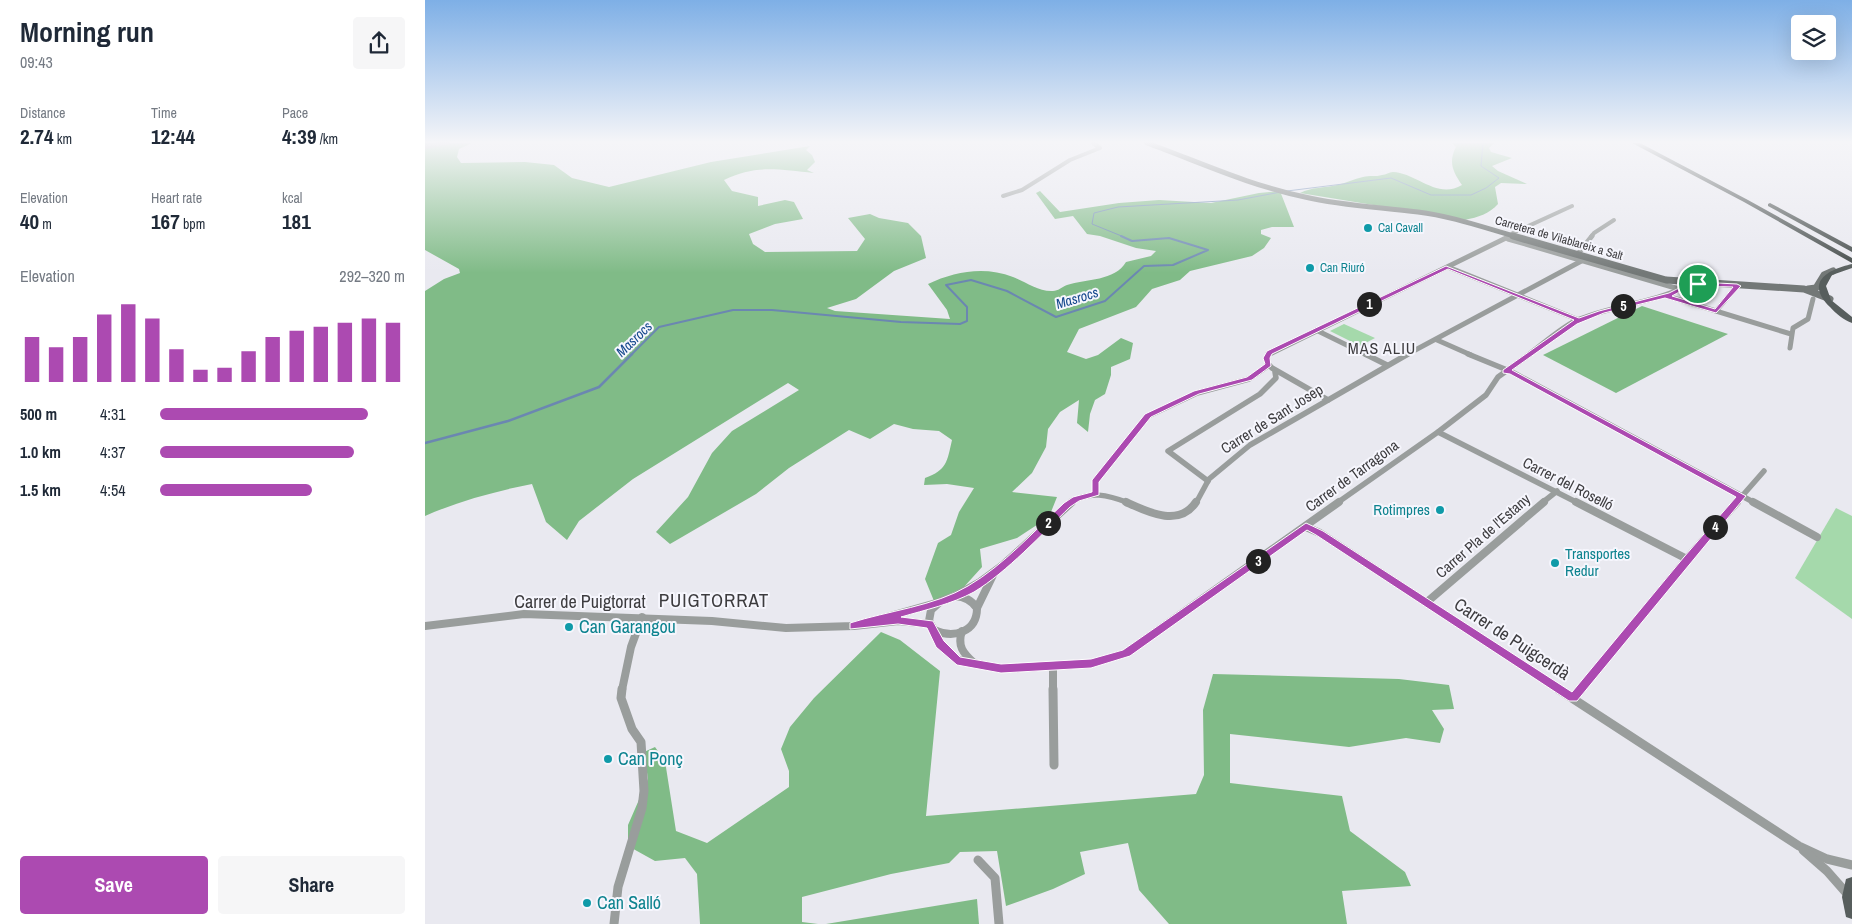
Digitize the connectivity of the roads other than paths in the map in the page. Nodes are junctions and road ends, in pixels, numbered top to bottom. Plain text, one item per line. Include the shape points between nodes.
1 (1031, 186) edge
2 (1266, 186) edge
3 (1718, 186) edge
4 (1734, 186) edge
5 (1003, 196) dead end
6 (1572, 206) dead end
7 (1614, 220) dead end
8 (1511, 236) junction
9 (1852, 250) edge
10 (1578, 253) junction
11 (1585, 259) junction
12 (1849, 265) edge
13 (1448, 267) junction
14 (1833, 271) junction
15 (1671, 281) junction
16 (1684, 283) junction
17 (1714, 284) junction
18 (1737, 286) junction
19 (1679, 289) junction
20 (1795, 289) junction
21 (1804, 290) junction
22 (1519, 296) junction
23 (1665, 296) junction
24 (1825, 296) junction
25 (1813, 299) dead end
26 (1716, 312) junction
27 (1852, 318) edge
28 (1579, 320) junction
29 (1316, 330) junction
30 (1791, 334) junction
31 (1437, 340) junction
32 (1790, 348) dead end
33 (1269, 365) junction
34 (1387, 365) junction
35 (1506, 371) junction
36 (1275, 372) junction
37 (1328, 400) junction
38 (1438, 432) junction
39 (1764, 471) dead end
40 (1208, 481) junction
41 (1557, 491) junction
42 (1096, 493) junction
43 (1742, 496) junction
44 (1306, 526) junction
45 (1817, 537) dead end
46 (1687, 559) junction
47 (995, 572) junction
48 (955, 596) junction
49 (1427, 602) junction
50 (937, 603) junction
51 (977, 608) junction
52 (643, 617) junction
53 (425, 626) edge
54 (854, 626) junction
55 (932, 627) junction
56 (962, 632) junction
57 (975, 664) junction
58 (1053, 667) junction
59 (1573, 698) junction
60 (1053, 764) dead end
61 (1799, 846) junction
62 (979, 860) dead end
63 (1852, 865) edge
64 (1851, 897) edge
65 (613, 924) edge
66 (999, 924) edge

1 - 5 street
2 - 8 street, Carretera de Vilablareix a Salt via 1357,207 1439,216
3 - 12 highway
4 - 9 highway
6 - 8 street
7 - 10 street via 1594,234
8 - 10 street, Carretera de Vilablareix a Salt
8 - 11 street
8 - 13 street
10 - 11 street, Carretera de Vilablareix a Salt
10 - 16 street
11 - 15 street, Carretera de Vilablareix a Salt
11 - 19 street
11 - 22 street, Carrer de Sant Josep
12 - 14 main road
12 - 27 main road via 1833,276 1829,286 1834,299
13 - 22 street
13 - 29 street
14 - 21 street via 1820,277 1816,288
14 - 24 main road via 1824,278 1822,290
15 - 16 street, Carretera de Vilablareix a Salt
15 - 19 street
16 - 17 street, Carretera de Vilablareix a Salt
16 - 17 street via 1711,281
16 - 19 street, Carrer de Tarragona
17 - 18 street, Carretera de Vilablareix a Salt
18 - 20 street, Carretera de Vilablareix a Salt
18 - 26 street
19 - 23 street, Carrer de Tarragona
20 - 21 street
20 - 27 street via 1821,297 1838,313
21 - 24 street
22 - 28 street
22 - 31 street, Carrer de Sant Josep
23 - 26 street
23 - 28 street, Carrer de Tarragona
24 - 27 main road via 1832,305
25 - 30 street via 1808,319 1793,328
26 - 30 street
28 - 35 street, Carrer de Tarragona
29 - 33 street via 1269,353
29 - 34 street
30 - 32 street
31 - 34 street, Carrer de Sant Josep
31 - 35 street
33 - 36 street
33 - 42 street via 1249,379 1197,392 1148,416 1095,482
34 - 37 street, Carrer de Sant Josep
35 - 38 street, Carrer de Tarragona via 1486,395
35 - 43 street
36 - 37 street
36 - 40 street via 1276,378 1260,394 1168,451
37 - 40 street, Carrer de Sant Josep via 1250,445
38 - 41 street, Carrer del Roselló
38 - 44 street, Carrer de Tarragona
39 - 43 street
40 - 42 street, Carrer de Sant Josep via 1193,508 1176,516 1155,514 1113,496
41 - 46 street, Carrer del Roselló
41 - 49 street, Carrer Pla de l'Estany
42 - 47 street via 1067,505
43 - 45 street
43 - 46 street
44 - 49 street, Carrer de Puigcerdà
44 - 58 street, Carrer de Tarragona via 1126,653 1091,664
46 - 59 street
47 - 48 street via 970,590
47 - 51 street
48 - 50 street
48 - 51 street via 972,601
49 - 59 street, Carrer de Puigcerdà
50 - 54 street, Carrer de Puigtorrat
50 - 55 street via 929,615
51 - 56 street via 976,620
52 - 53 street, Carrer de Puigtorrat via 523,614
52 - 54 street, Carrer de Puigtorrat via 786,628
52 - 65 street via 625,671 621,698 632,729 641,742 644,791 618,887
54 - 55 street, Carrer de Puigtorrat via 898,620
55 - 56 street via 951,634
55 - 57 street, Carrer de Tarragona via 940,644 957,660
56 - 57 street via 958,641 962,653
57 - 58 street, Carrer de Tarragona via 1001,669
58 - 60 street
59 - 61 street, Carrer de Puigcerdà
61 - 63 street, Carrer de Puigcerdà
61 - 64 street, Carrer de Puigcerdà
62 - 66 street via 995,878

